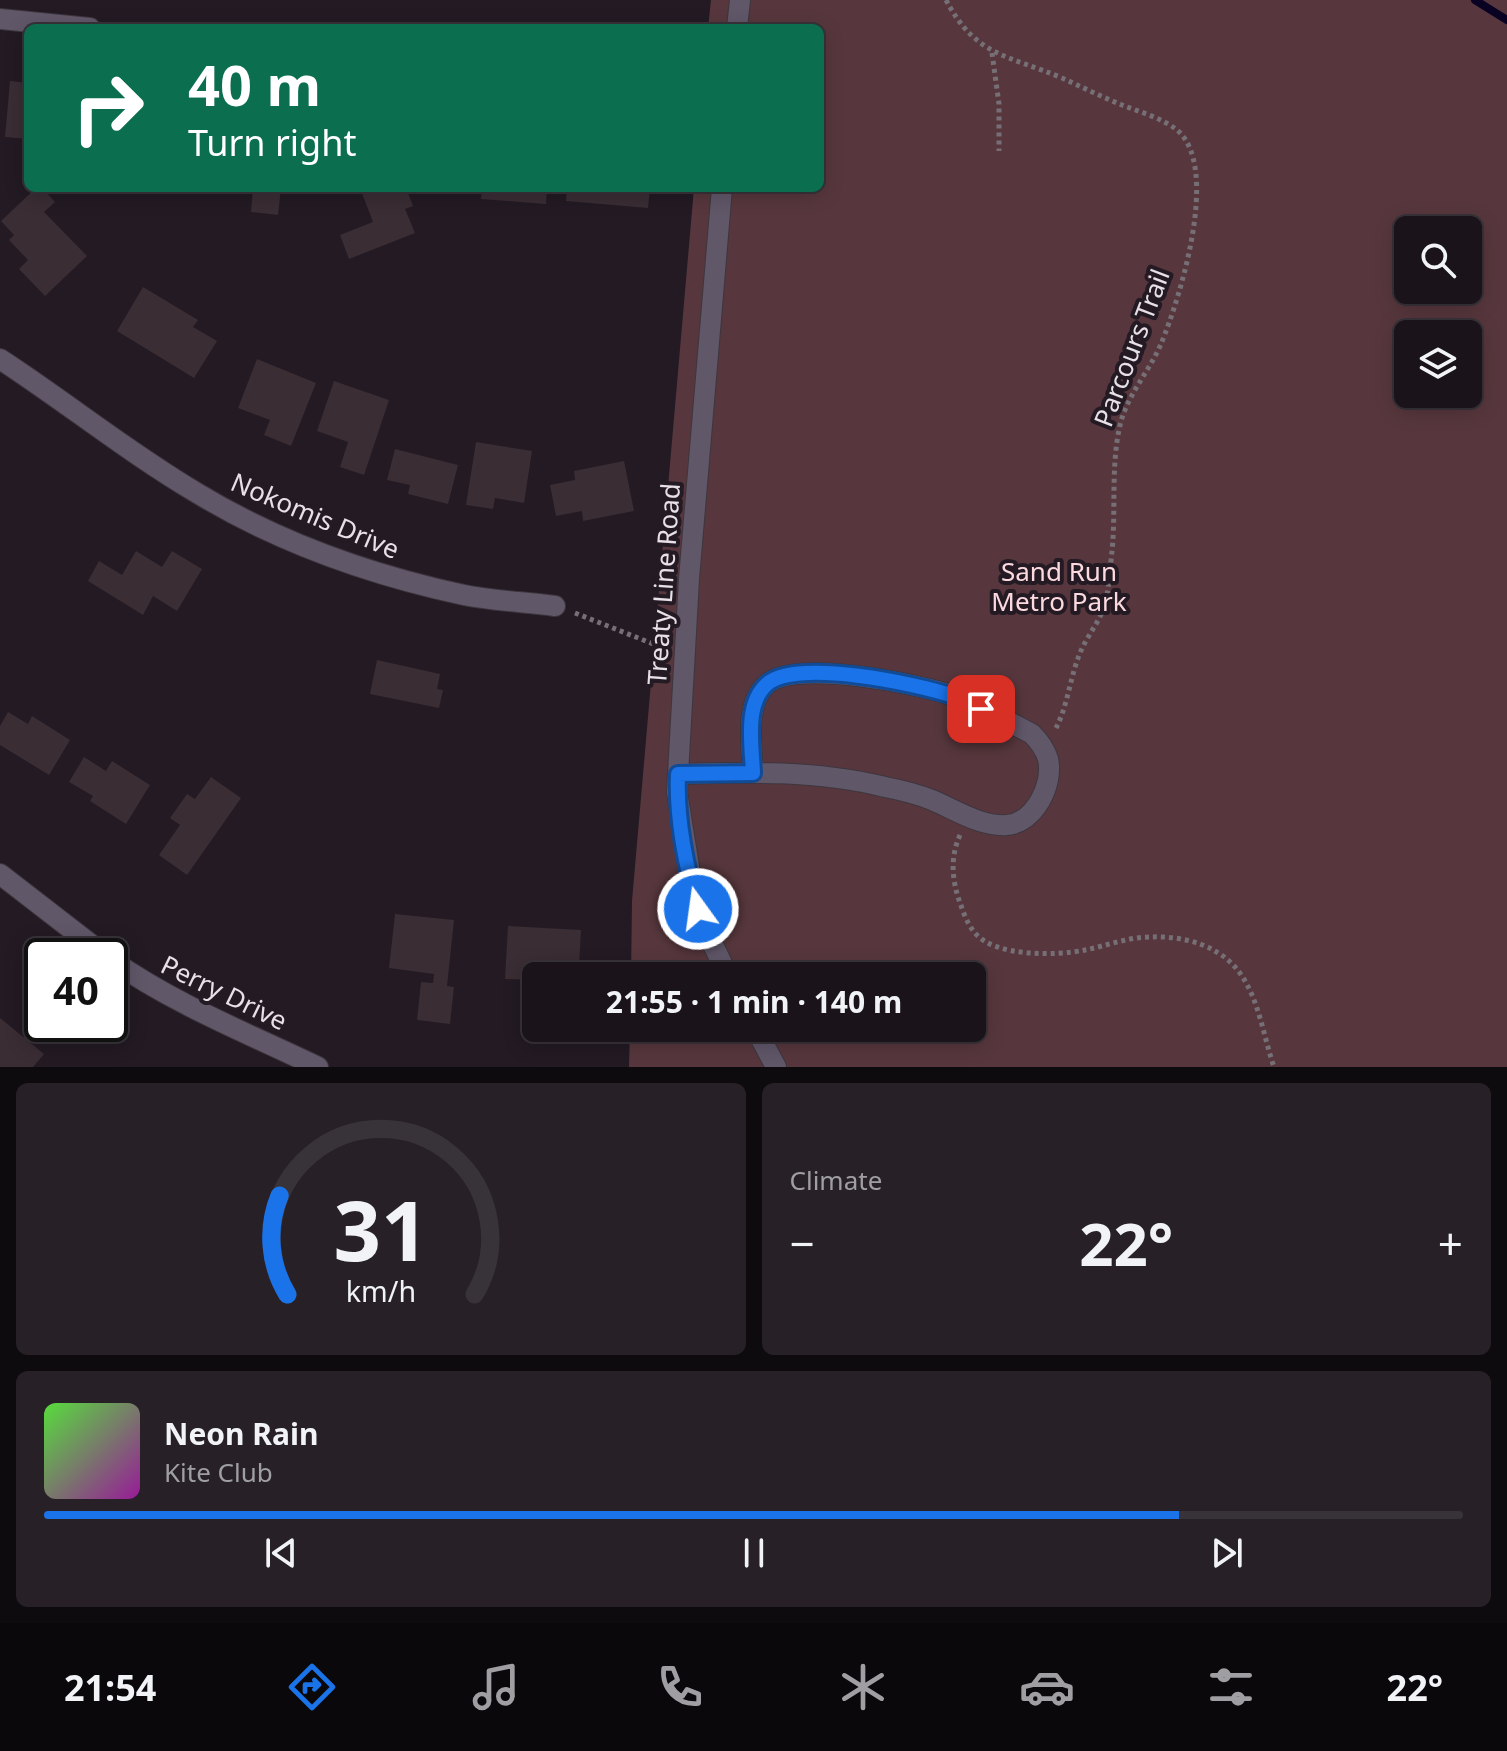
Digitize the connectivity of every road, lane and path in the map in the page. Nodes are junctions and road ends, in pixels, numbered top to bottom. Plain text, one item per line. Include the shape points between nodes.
1 (740, 0) edge
2 (946, 0) edge
3 (0, 19) edge
4 (50, 24) edge
5 (737, 24) edge
6 (992, 53) junction
7 (999, 151) dead end
8 (722, 192) edge
9 (0, 359) edge
10 (555, 606) joint
11 (684, 656) junction
12 (1043, 749) junction
13 (753, 773) junction
14 (678, 774) junction
15 (969, 816) junction
16 (0, 874) edge
17 (83, 938) edge
18 (721, 962) edge
19 (128, 971) edge
20 (763, 1042) edge
21 (318, 1067) edge
22 (776, 1067) edge
23 (1274, 1067) edge

1 - 5 street
2 - 6 path, Parcours Trail via 957,20
3 - 4 street
6 - 7 path
6 - 12 path, Parcours Trail via 1176,130 1189,144 1198,183 1195,219 1174,304 1160,346 1126,404 1119,428 1103,609
8 - 11 street, Treaty Line Road
9 - 10 street, Nokomis Drive via 186,487 257,525 395,578 467,596
10 - 11 path
11 - 14 street, Treaty Line Road
12 - 13 street via 1032,734 955,696 906,683 810,673 778,678 758,698 751,721
12 - 15 street via 1048,780 1029,815 1006,825
13 - 14 street
13 - 15 street via 825,776 884,786
14 - 18 street, Treaty Line Road via 693,891
15 - 23 path via 956,844 954,884 963,913 987,944 1044,953 1148,937 1214,950 1229,960 1255,999
16 - 17 street, Perry Drive
19 - 21 street, Perry Drive via 239,1032
20 - 22 street

